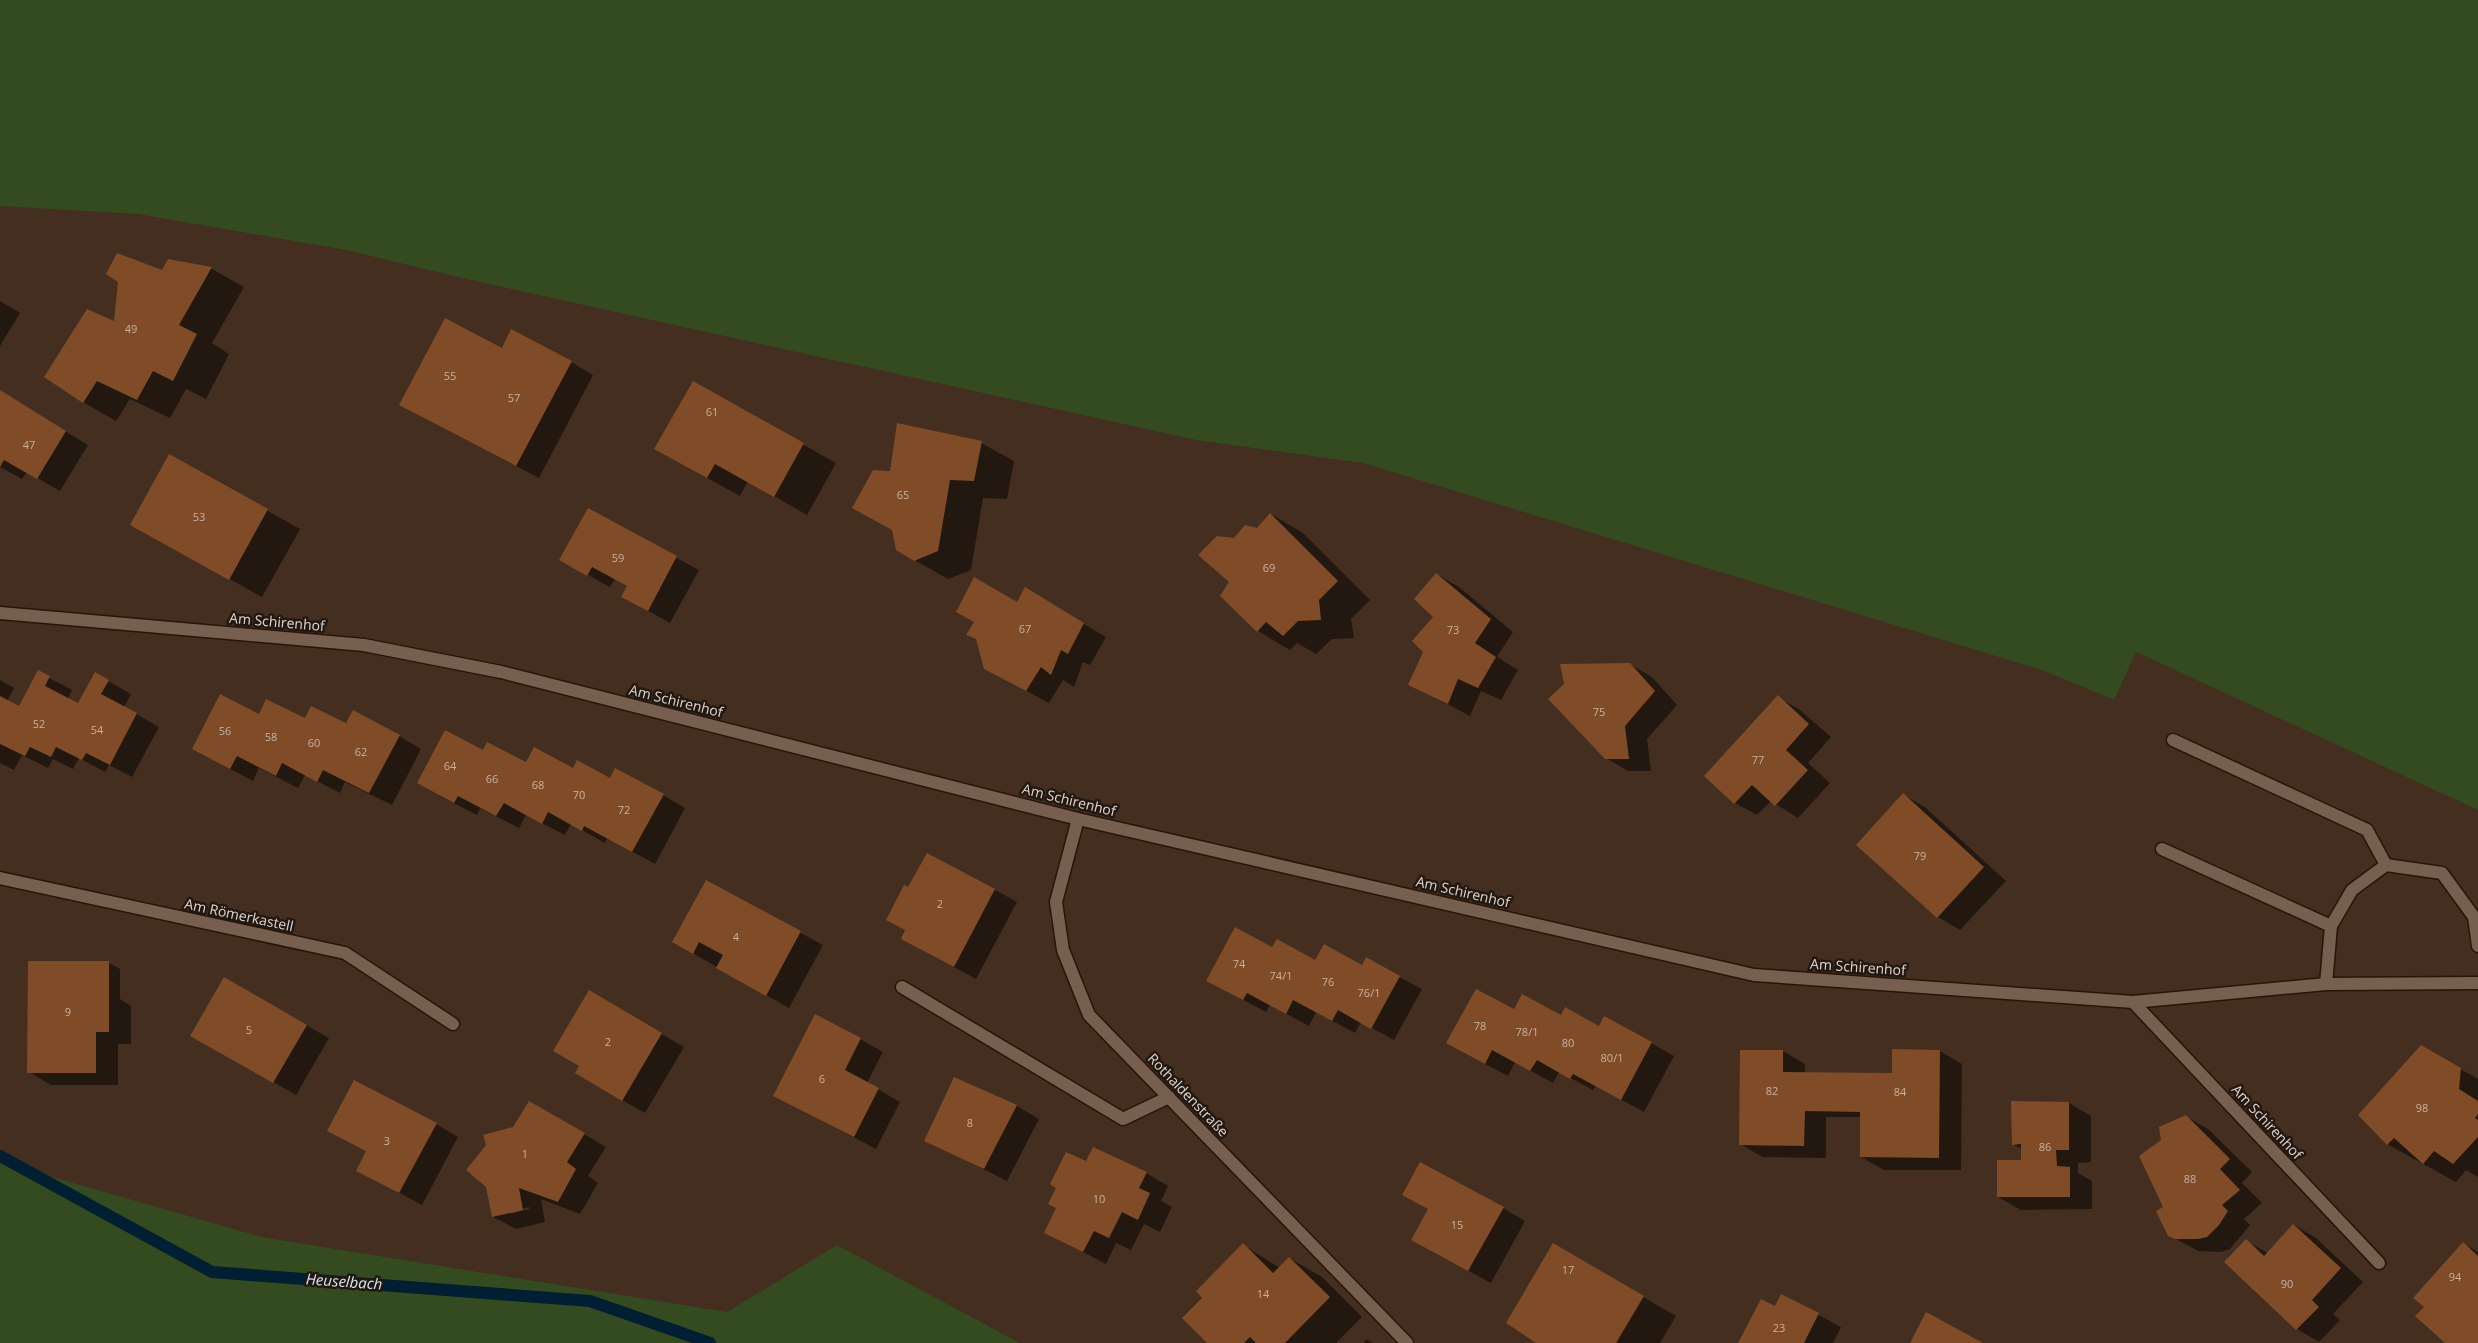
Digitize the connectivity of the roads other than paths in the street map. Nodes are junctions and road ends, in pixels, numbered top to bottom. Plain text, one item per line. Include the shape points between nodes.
1 (0, 613) edge
2 (2173, 740) dead end
3 (1078, 818) junction
4 (2162, 849) dead end
5 (2386, 864) junction
6 (0, 878) edge
7 (2331, 926) junction
8 (2478, 946) edge
9 (2478, 982) edge
10 (2326, 984) junction
11 (902, 987) dead end
12 (2133, 1002) junction
13 (453, 1024) dead end
14 (1169, 1097) junction
15 (2379, 1263) dead end
16 (1407, 1343) edge

1 - 3 street, Am Schirenhof via 364,645 501,672
2 - 5 street via 2367,830
3 - 12 street, Am Schirenhof via 1754,975
3 - 14 street, Rothaldenstraße via 1056,902 1063,950 1089,1014
4 - 7 street
5 - 7 street via 2352,890
5 - 8 street via 2442,873 2474,917
6 - 13 street, Am Römerkastell via 345,953
7 - 10 street
9 - 10 street, Am Schirenhof
10 - 12 street, Am Schirenhof
11 - 14 street via 1124,1119
12 - 15 street, Am Schirenhof
14 - 16 street, Rothaldenstraße

